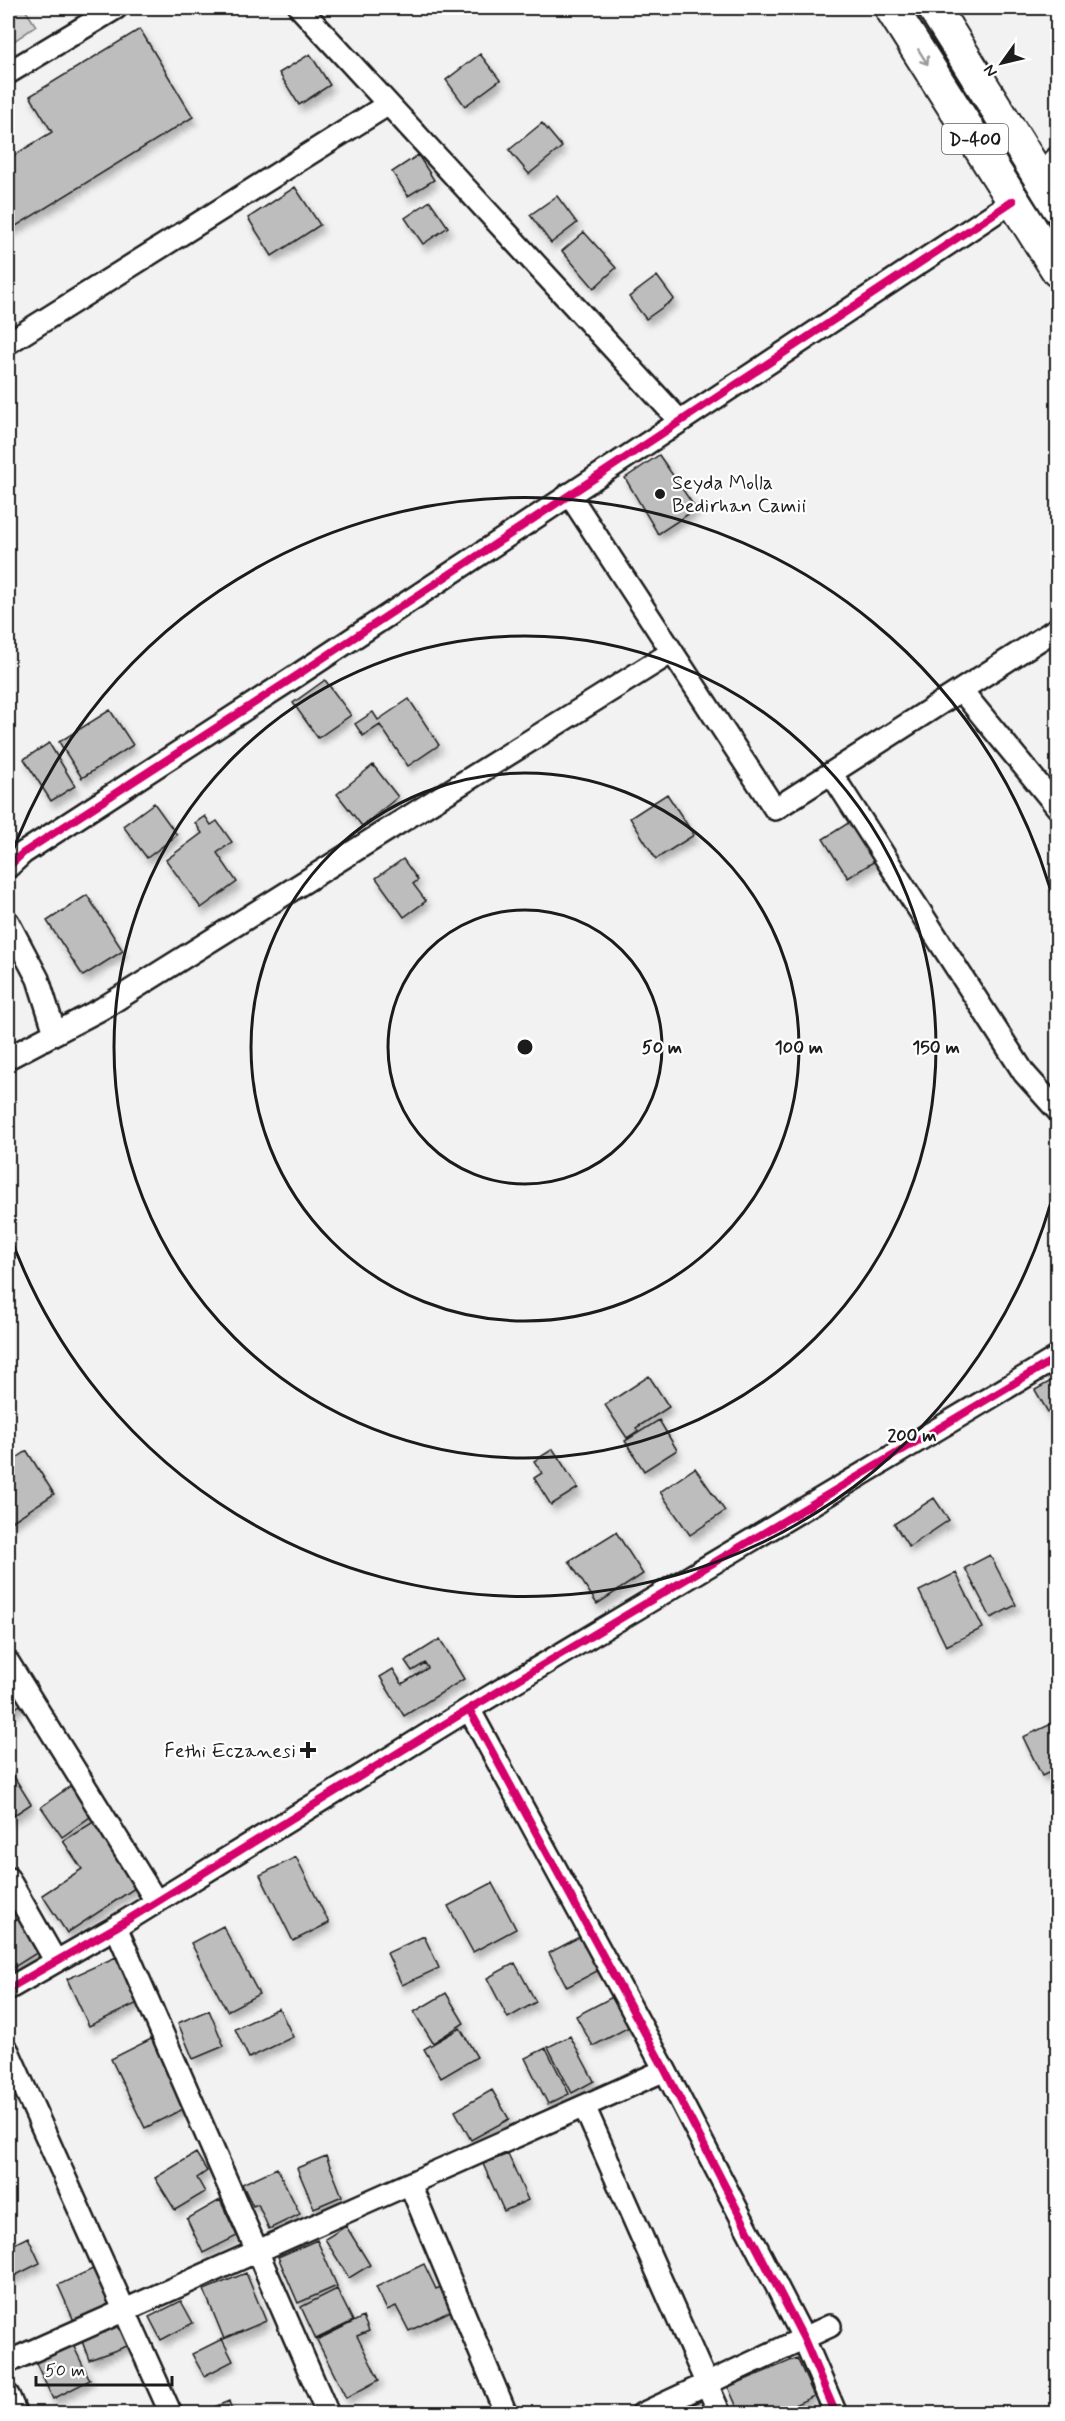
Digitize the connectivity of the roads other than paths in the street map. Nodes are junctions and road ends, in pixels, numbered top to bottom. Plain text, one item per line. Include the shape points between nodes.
1 (116, 8) edge
2 (300, 8) edge
3 (891, 8) edge
4 (934, 8) edge
5 (8, 73) edge
6 (387, 105) junction
7 (1048, 166) edge
8 (1013, 201) junction
9 (1058, 207) edge
10 (1058, 271) edge
11 (8, 343) edge
12 (679, 420) junction
13 (569, 494) junction
14 (1058, 628) edge
15 (672, 652) junction
16 (962, 690) junction
17 (831, 773) junction
18 (1058, 808) edge
19 (8, 867) edge
20 (8, 922) edge
21 (55, 1034) junction
22 (8, 1058) edge
23 (1058, 1111) edge
24 (1058, 1358) edge
25 (8, 1662) edge
26 (469, 1709) junction
27 (8, 1878) edge
28 (156, 1901) junction
29 (116, 1927) junction
30 (54, 1960) junction
31 (8, 1989) edge
32 (8, 2051) edge
33 (665, 2070) junction
34 (584, 2106) junction
35 (410, 2184) junction
36 (258, 2253) junction
37 (124, 2308) junction
38 (830, 2326) dead end
39 (804, 2339) junction
40 (8, 2362) edge
41 (707, 2383) junction
42 (8, 2395) edge
43 (16, 2414) edge
44 (171, 2414) edge
45 (328, 2414) edge
46 (506, 2414) edge
47 (642, 2414) edge
48 (720, 2414) edge
49 (836, 2414) edge

1 - 5 street
2 - 6 street
3 -> 8 highway, D-400
4 - 7 highway, D-400
6 - 11 street
6 - 12 street
7 - 9 highway, D-400
8 - 10 highway, D-400
8 - 12 street
12 - 13 street
13 - 15 street
13 - 19 street via 23,853
14 - 16 street
15 - 17 street via 775,809
15 - 21 street via 103,1008
16 - 17 street
16 - 18 street
17 - 23 street via 1024,1073
20 - 21 street via 38,979
21 - 22 street
24 - 26 street
25 - 28 street
26 - 28 street
26 - 33 street
27 - 30 street
28 - 29 street
29 - 30 street
29 - 36 street
30 - 31 street
32 - 37 street
33 - 34 street
33 - 39 street
34 - 35 street
34 - 41 street
35 - 36 street
35 - 46 street
36 - 37 street
36 - 45 street
37 - 40 street
37 - 44 street
38 - 39 street
39 - 41 street
39 - 49 street
41 - 47 street
41 - 48 street
42 - 43 street

